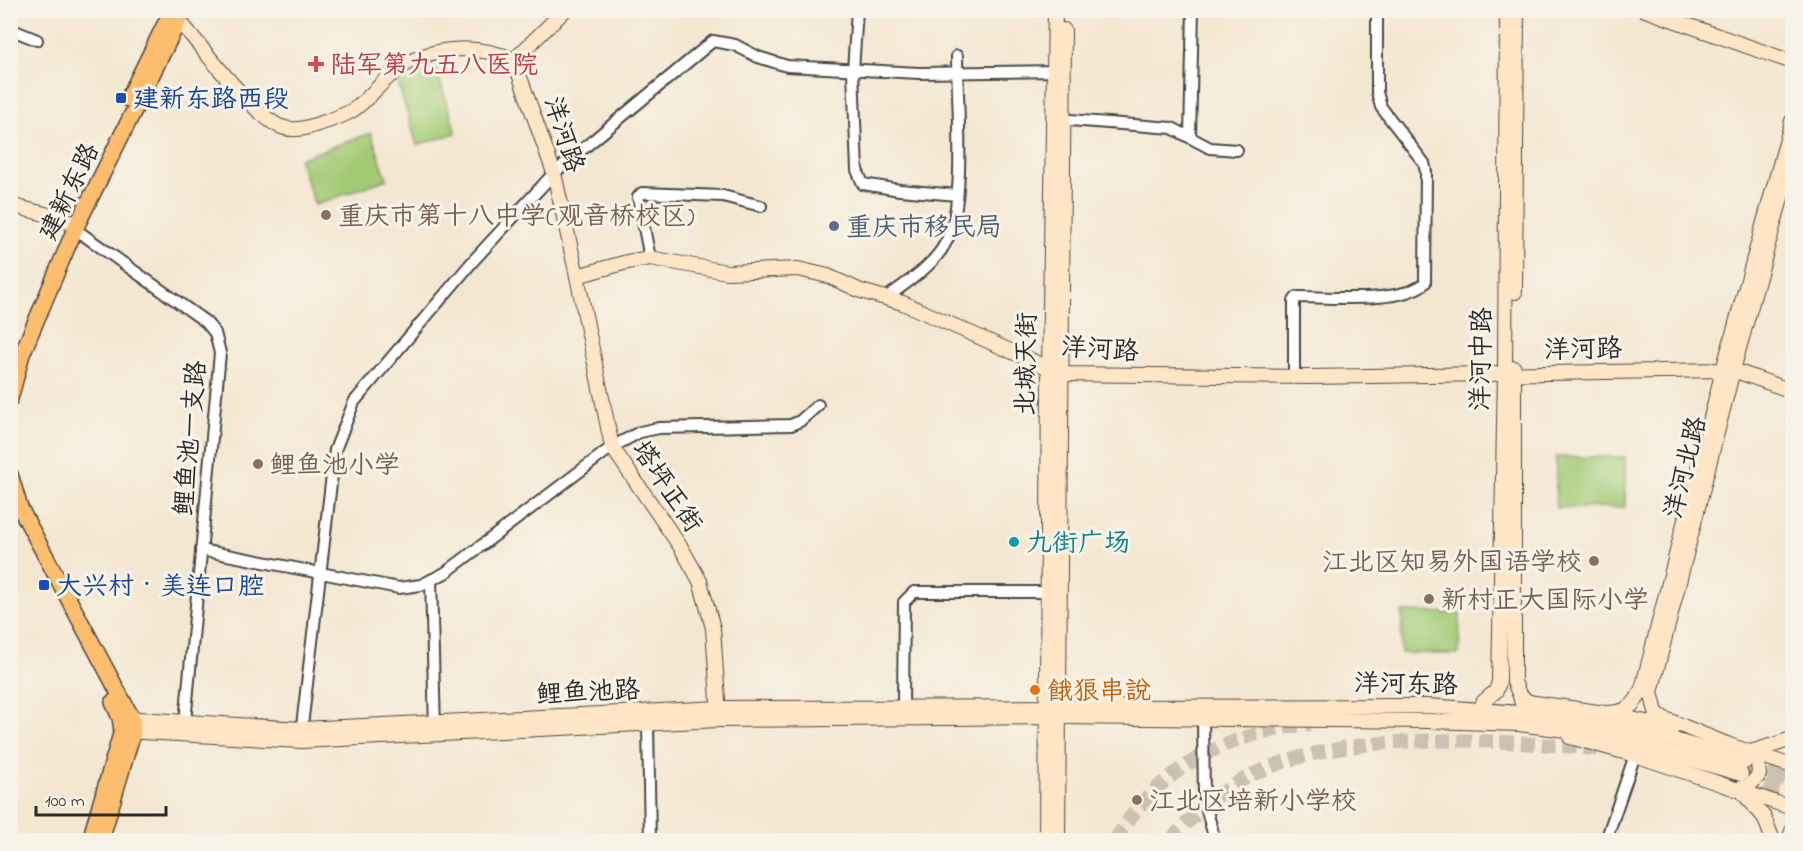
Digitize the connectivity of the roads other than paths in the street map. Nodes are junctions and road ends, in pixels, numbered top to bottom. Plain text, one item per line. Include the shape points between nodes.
1 (565, 10) edge
2 (857, 10) edge
3 (1055, 10) edge
4 (1064, 10) edge
5 (1193, 10) edge
6 (1377, 10) edge
7 (1507, 10) edge
8 (1517, 10) edge
9 (1645, 10) edge
10 (176, 13) edge
11 (10, 29) edge
12 (37, 40) dead end
13 (957, 56) dead end
14 (514, 60) junction
15 (1792, 62) edge
16 (853, 70) junction
17 (1059, 71) junction
18 (957, 73) junction
19 (1059, 119) junction
20 (1792, 121) edge
21 (1190, 136) junction
22 (1236, 150) dead end
23 (1792, 159) edge
24 (554, 173) junction
25 (957, 195) junction
26 (10, 205) edge
27 (761, 206) dead end
28 (10, 214) edge
29 (69, 226) junction
30 (650, 258) junction
31 (577, 276) junction
32 (886, 298) junction
33 (10, 360) edge
34 (1728, 370) junction
35 (1055, 372) junction
36 (1510, 373) junction
37 (1293, 377) junction
38 (1792, 391) edge
39 (10, 399) edge
40 (818, 405) dead end
41 (612, 447) junction
42 (10, 474) edge
43 (11, 512) edge
44 (201, 550) junction
45 (320, 574) junction
46 (431, 580) junction
47 (1053, 592) junction
48 (1483, 702) junction
49 (1529, 702) junction
50 (903, 705) junction
51 (1428, 706) junction
52 (1053, 711) junction
53 (1605, 713) junction
54 (719, 714) junction
55 (1203, 718) junction
56 (185, 722) junction
57 (127, 724) junction
58 (648, 724) junction
59 (1519, 724) junction
60 (435, 730) junction
61 (301, 735) junction
62 (1792, 739) edge
63 (1729, 745) junction
64 (1635, 755) junction
65 (1746, 763) junction
66 (1792, 766) edge
67 (1738, 789) junction
68 (1792, 808) edge
69 (1792, 831) edge
70 (90, 840) edge
71 (101, 840) edge
72 (650, 840) edge
73 (1046, 840) edge
74 (1058, 840) edge
75 (1215, 840) edge
76 (1606, 840) edge
77 (1773, 840) edge
78 (1789, 840) edge

1 - 14 main road
2 - 16 street
3 - 17 main road, 北城天街
4 - 17 main road, 北城天街
5 - 21 street
6 - 37 street via 1377,92 1381,107 1426,172 1425,283 1406,294 1297,297
7 - 36 main road, 洋河中路
8 - 36 main road, 洋河中路
9 - 15 main road
10 - 14 main road via 260,112 281,127 292,129 352,111 389,76 421,57 480,49
10 - 29 main road, 建新东路
11 - 12 street
13 - 18 street
14 - 24 main road, 洋河路
16 - 18 street
16 - 24 street via 787,66 735,45 713,41
16 - 25 street via 857,170 863,183
17 - 18 street
17 - 19 main road, 北城天街
18 - 25 street
19 - 21 street via 1172,128
19 - 35 main road, 北城天街
20 - 34 main road, 洋河北路
21 - 22 street via 1210,148
23 - 34 main road, 洋河北路
24 - 31 main road, 洋河路
24 - 45 street via 473,261 354,402 335,450
25 - 32 street via 946,242 933,260
26 - 29 main road
27 - 30 street via 723,196 642,193 638,197
28 - 29 main road
29 - 33 main road, 建新东路
29 - 39 main road, 建新东路 via 22,354
29 - 44 street, 鲤鱼池一支路 via 206,322 218,339 220,353
30 - 31 main road, 洋河路
30 - 32 main road, 洋河路 via 727,272 798,269
31 - 41 main road, 塔坪正街
32 - 35 main road, 洋河路
34 - 36 main road, 洋河路
34 - 38 main road, 洋河路
34 - 53 main road, 洋河北路 via 1642,689 1627,710
34 - 63 main road, 洋河北路 via 1651,692 1656,712 1663,718
35 - 37 main road, 洋河路
35 - 47 main road, 北城天街
36 - 37 main road, 洋河路
36 - 48 main road, 洋河中路 via 1499,682 1496,691
36 - 49 main road, 洋河中路 via 1514,682 1520,696
40 - 41 street via 791,425 659,428 640,432
41 - 46 street
41 - 54 main road, 塔坪正街 via 700,581 713,628
42 - 57 main road via 20,508
43 - 57 main road
44 - 45 street
44 - 56 street, 鲤鱼池一支路
45 - 46 street via 399,588
45 - 61 street
46 - 60 street
47 - 50 street via 909,595 904,602
47 - 52 main road, 北城天街
48 - 49 main road
48 - 51 main road
49 - 53 main road
50 - 52 main road, 鲤鱼池路
50 - 54 main road, 鲤鱼池路
51 - 52 main road, 洋河东路
51 - 65 main road, 洋河东路 via 1561,716 1671,739
52 - 54 main road, 鲤鱼池路
52 - 55 main road, 洋河东路
52 - 73 main road
52 - 74 main road
53 - 63 main road via 1676,728
54 - 58 main road, 鲤鱼池路
54 - 60 main road, 鲤鱼池路
55 - 59 main road, 洋河东路
55 - 75 street via 1204,800
56 - 57 main road, 鲤鱼池路
56 - 61 main road, 鲤鱼池路
57 - 61 main road, 鲤鱼池路
57 - 70 main road
57 - 71 main road
58 - 60 main road, 鲤鱼池路
58 - 72 street
59 - 64 main road
59 - 65 main road, 洋河东路 via 1611,736
60 - 61 main road, 鲤鱼池路
62 - 65 main road
63 - 65 main road
64 - 67 main road
64 - 76 street
65 - 66 main road
65 - 67 main road via 1758,762 1759,775 1749,786
67 - 68 main road
67 - 77 main road via 1756,804
69 - 78 main road

